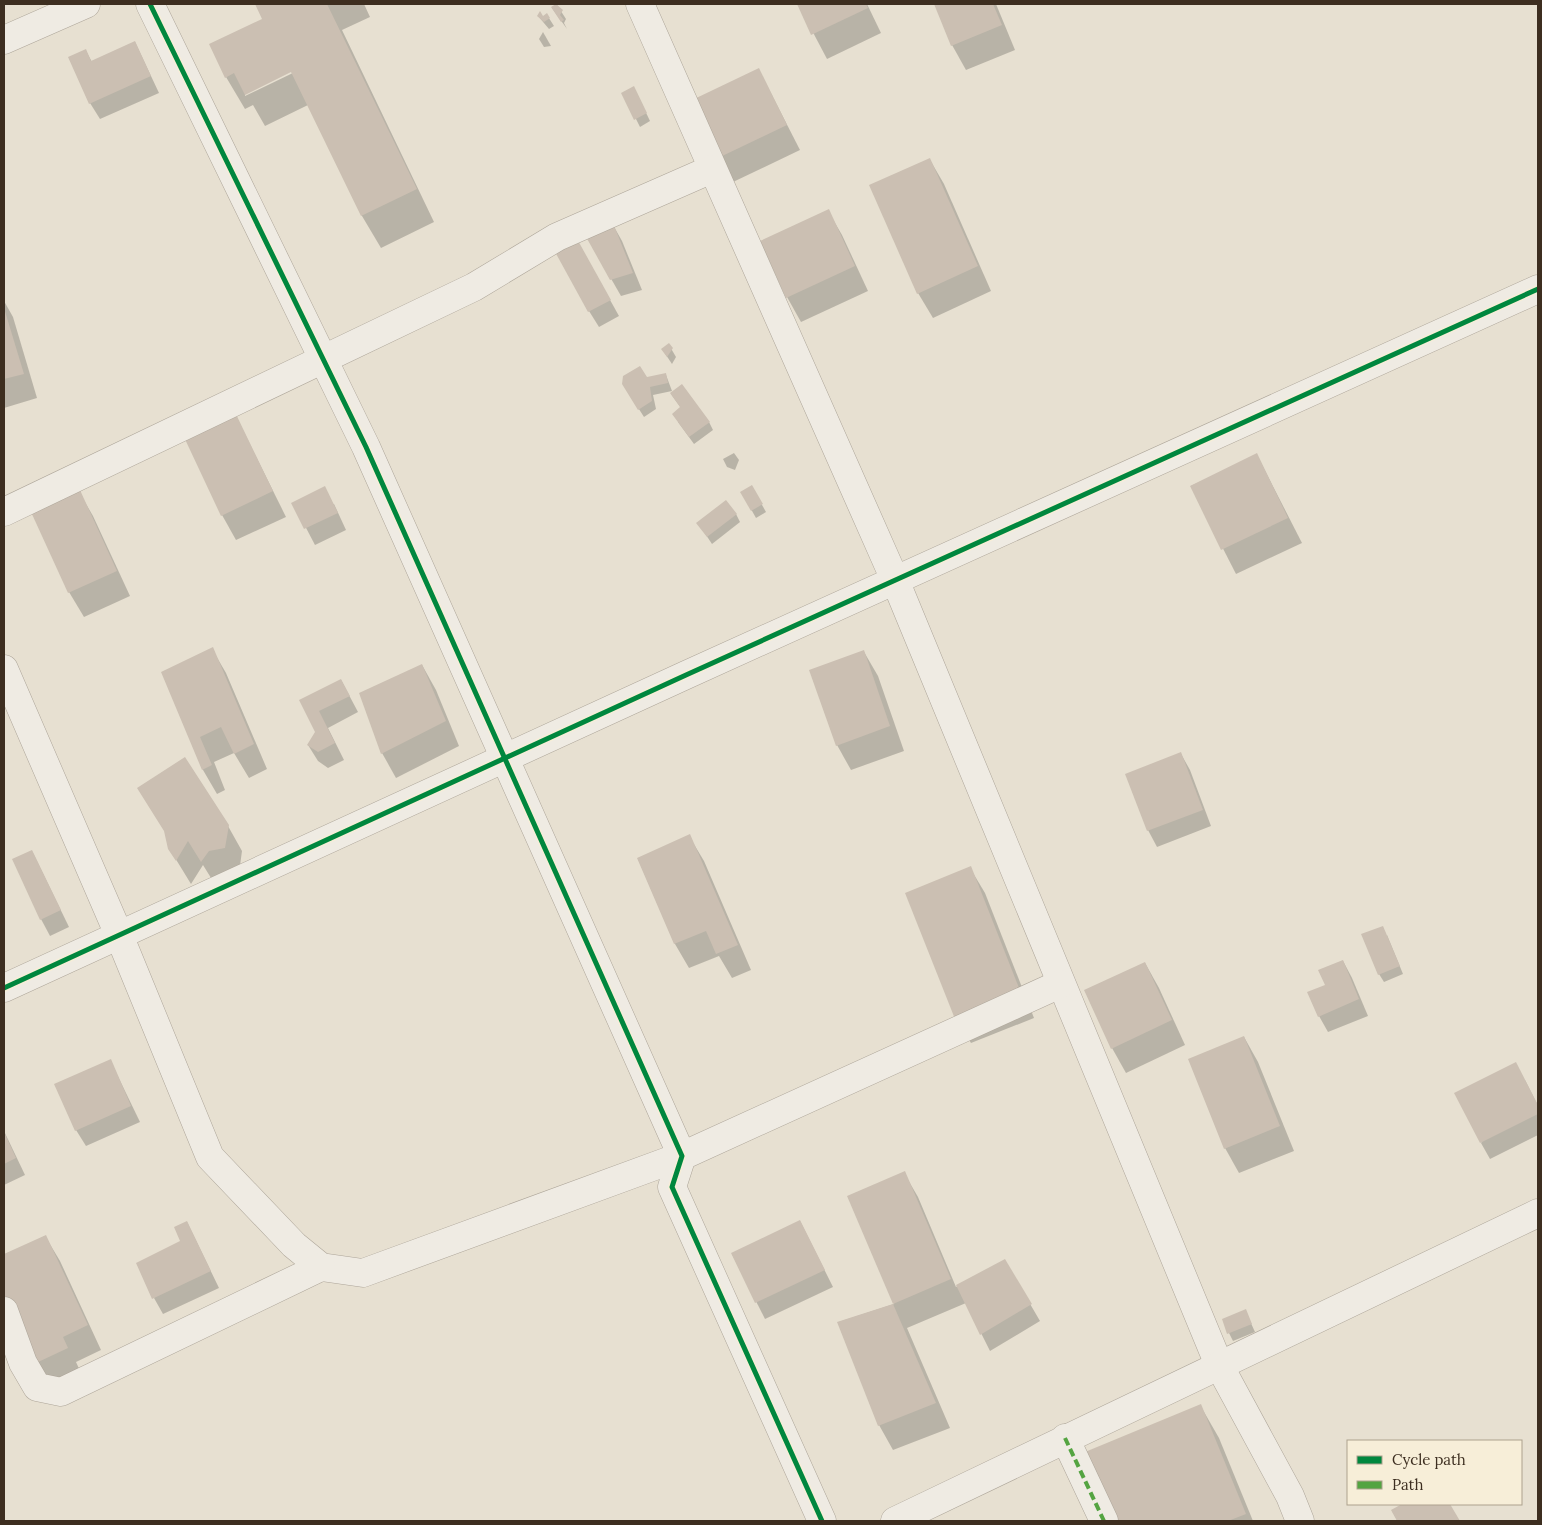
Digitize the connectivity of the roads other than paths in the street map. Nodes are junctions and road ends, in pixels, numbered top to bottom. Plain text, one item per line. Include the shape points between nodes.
1 (86, 4) edge
2 (150, 4) edge
3 (640, 4) edge
4 (4, 40) edge
5 (712, 169) junction
6 (1538, 288) edge
7 (323, 359) junction
8 (4, 512) edge
9 (894, 580) junction
10 (4, 669) edge
11 (505, 759) junction
12 (118, 935) junction
13 (1060, 984) junction
14 (4, 988) edge
15 (682, 1156) junction
16 (1538, 1213) edge
17 (321, 1267) junction
18 (4, 1311) edge
19 (1219, 1364) junction
20 (1065, 1438) junction
21 (822, 1521) edge
22 (895, 1521) edge
23 (1104, 1521) edge
24 (1300, 1521) edge

1 - 4 street
2 - 7 street
3 - 5 street
5 - 7 street via 557,237 474,287
5 - 9 street
6 - 9 street
7 - 8 street
7 - 11 street via 366,447
9 - 11 street
9 - 13 street
10 - 12 street
11 - 12 street
11 - 15 street
12 - 14 street
12 - 17 street via 210,1157 294,1245
13 - 15 street
13 - 19 street
15 - 17 street via 363,1274
15 - 21 street via 672,1187
16 - 19 street
17 - 18 street via 61,1392 37,1387 23,1363
19 - 20 street
19 - 24 street via 1290,1496
20 - 22 street
20 - 23 street

